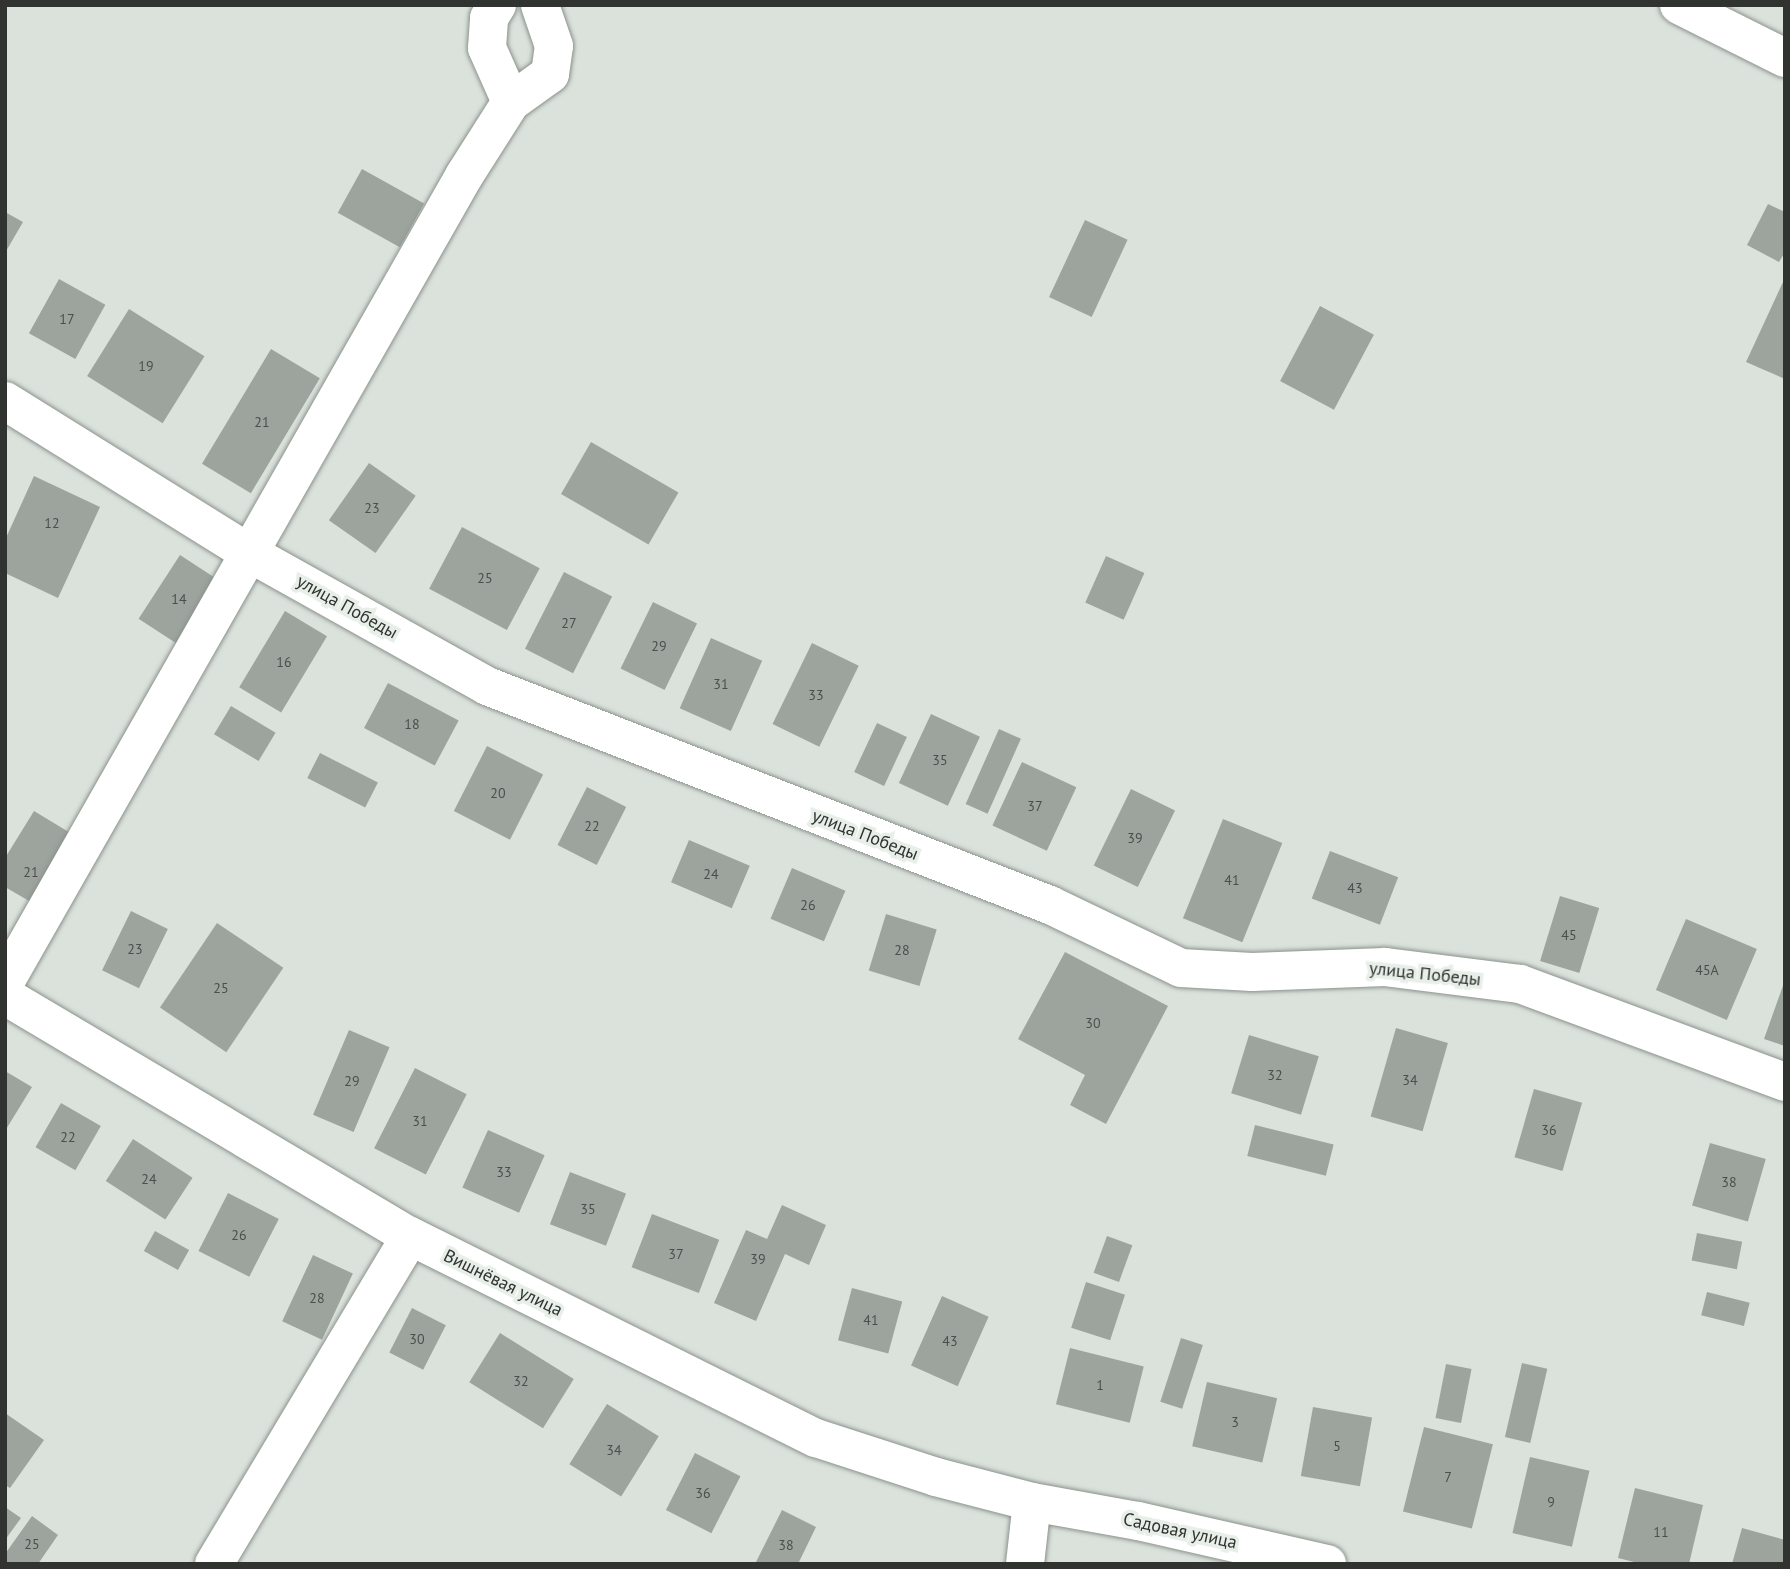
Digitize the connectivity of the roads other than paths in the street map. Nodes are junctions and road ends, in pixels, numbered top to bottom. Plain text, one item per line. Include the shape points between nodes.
1 (497, 5) edge
2 (540, 5) edge
3 (1679, 5) edge
4 (1785, 58) edge
5 (511, 102) junction
6 (5, 401) edge
7 (251, 554) junction
8 (5, 982) edge
9 (5, 996) edge
10 (1785, 1082) edge
11 (411, 1237) junction
12 (1032, 1502) junction
13 (214, 1564) edge
14 (1025, 1564) edge
15 (1327, 1564) edge

1 - 5 street via 489,18 486,48
2 - 5 street via 554,46 551,74
3 - 4 street
5 - 7 street via 464,176
6 - 7 street, улица Победы
7 - 8 street
7 - 10 street, улица Победы via 487,686 1050,905 1181,968 1252,972 1385,967 1520,984
9 - 11 street, Вишнёвая улица
11 - 12 street, Вишнёвая улица via 816,1438 936,1478
11 - 13 street
12 - 14 street
12 - 15 street, Садовая улица

